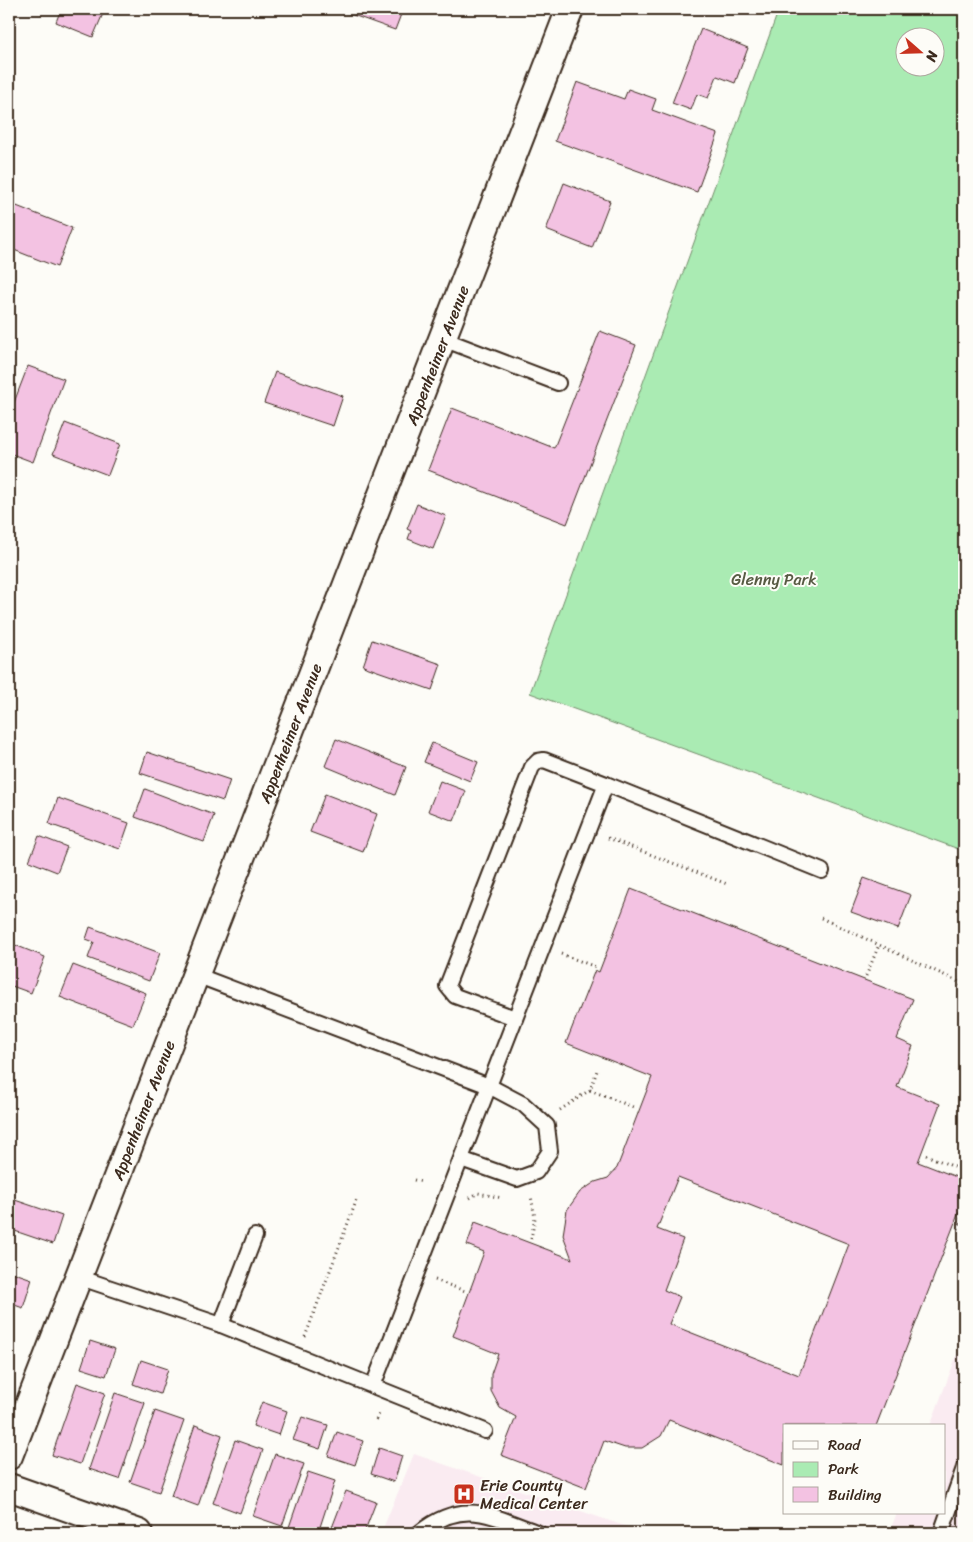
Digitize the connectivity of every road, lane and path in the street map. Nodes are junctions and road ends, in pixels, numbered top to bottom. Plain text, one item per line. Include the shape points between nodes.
1 (570, 9) edge
2 (443, 339) junction
3 (558, 384) dead end
4 (606, 784) junction
5 (603, 846) dead end
6 (822, 871) dead end
7 (727, 884) dead end
8 (821, 918) dead end
9 (564, 945) dead end
10 (879, 945) junction
11 (560, 954) junction
12 (557, 963) dead end
13 (596, 967) dead end
14 (196, 975) junction
15 (866, 976) dead end
16 (964, 988) edge
17 (515, 1018) junction
18 (598, 1068) dead end
19 (489, 1086) junction
20 (590, 1090) junction
21 (633, 1107) dead end
22 (556, 1113) dead end
23 (926, 1155) dead end
24 (461, 1159) junction
25 (964, 1170) edge
26 (414, 1180) dead end
27 (421, 1182) dead end
28 (531, 1195) dead end
29 (357, 1199) dead end
30 (964, 1212) edge
31 (958, 1229) dead end
32 (255, 1236) dead end
33 (531, 1239) dead end
34 (78, 1277) junction
35 (434, 1280) dead end
36 (465, 1291) dead end
37 (221, 1325) junction
38 (298, 1356) junction
39 (373, 1386) junction
40 (381, 1409) dead end
41 (376, 1420) dead end
42 (485, 1432) dead end
43 (9, 1456) edge
44 (964, 1468) edge
45 (9, 1487) edge
46 (139, 1533) edge
47 (419, 1533) edge
48 (539, 1533) edge
49 (942, 1533) edge

1 - 2 street, Appenheimer Avenue
2 - 3 lane
2 - 14 street, Appenheimer Avenue
4 - 6 lane
4 - 17 lane
4 - 17 lane via 538,760 532,767 507,831 447,986 455,996
5 - 7 path via 606,838
8 - 10 path
9 - 11 path
10 - 15 path
10 - 16 path via 957,981
11 - 12 path
11 - 13 path
14 - 19 lane
14 - 34 street, Appenheimer Avenue
17 - 19 lane
18 - 20 path
19 - 24 lane
19 - 24 lane via 523,1104 547,1126 550,1151 536,1172 517,1179
20 - 21 path
20 - 22 path
23 - 25 path
24 - 39 lane
26 - 27 path
28 - 33 path via 535,1218
29 - 38 path
30 - 31 path
32 - 37 lane
34 - 37 lane
34 - 43 street, Appenheimer Avenue
35 - 36 path
37 - 38 lane
38 - 39 lane
39 - 42 lane
40 - 41 path
44 - 49 lane
45 - 46 street
47 - 48 lane via 433,1522 464,1511 482,1513

